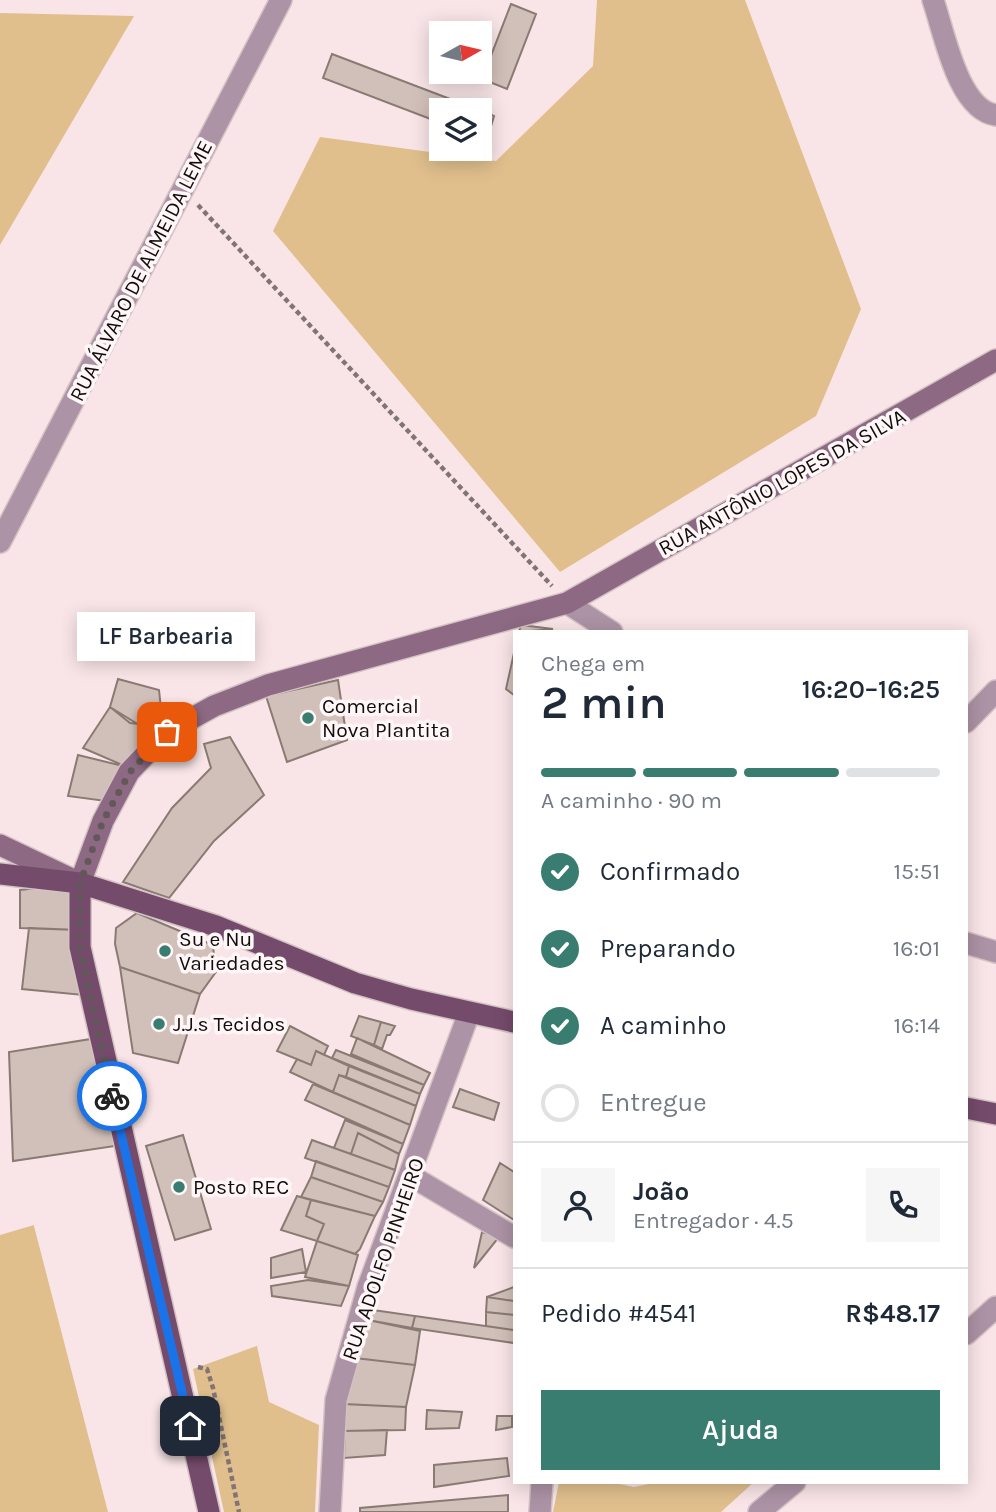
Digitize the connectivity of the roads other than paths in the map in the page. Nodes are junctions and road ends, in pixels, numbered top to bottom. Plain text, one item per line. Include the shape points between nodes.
1 (281, 0) edge
2 (933, 0) edge
3 (996, 115) edge
4 (996, 360) edge
5 (0, 542) edge
6 (567, 603) junction
7 (609, 630) edge
8 (996, 691) edge
9 (968, 720) edge
10 (0, 845) edge
11 (0, 874) edge
12 (80, 883) junction
13 (968, 944) edge
14 (996, 952) edge
15 (469, 1013) junction
16 (513, 1023) edge
17 (968, 1108) edge
18 (996, 1114) edge
19 (411, 1175) junction
20 (513, 1236) edge
21 (996, 1307) edge
22 (968, 1332) edge
23 (542, 1484) edge
24 (793, 1484) edge
25 (209, 1512) edge
26 (330, 1512) edge
27 (540, 1512) edge
28 (759, 1512) edge

1 - 5 street, RUA ÁLVARO DE ALMEIDA LEME
2 - 3 street via 959,78 973,103 986,114
4 - 6 main road, RUA ANTÔNIO LOPES DA SILVA
6 - 7 street
6 - 12 main road, RUA ANTÔNIO LOPES DA SILVA via 268,685 214,706 167,732 130,772 103,821
8 - 9 street
10 - 12 main road
11 - 12 main road
12 - 15 main road via 216,926 355,983
12 - 25 main road via 80,947
13 - 14 street
15 - 16 main road
15 - 19 street, RUA ADOLFO PINHEIRO
17 - 18 main road
19 - 20 street
19 - 26 street, RUA ADOLFO PINHEIRO via 368,1287 336,1400
21 - 22 street
23 - 27 street
24 - 28 street

